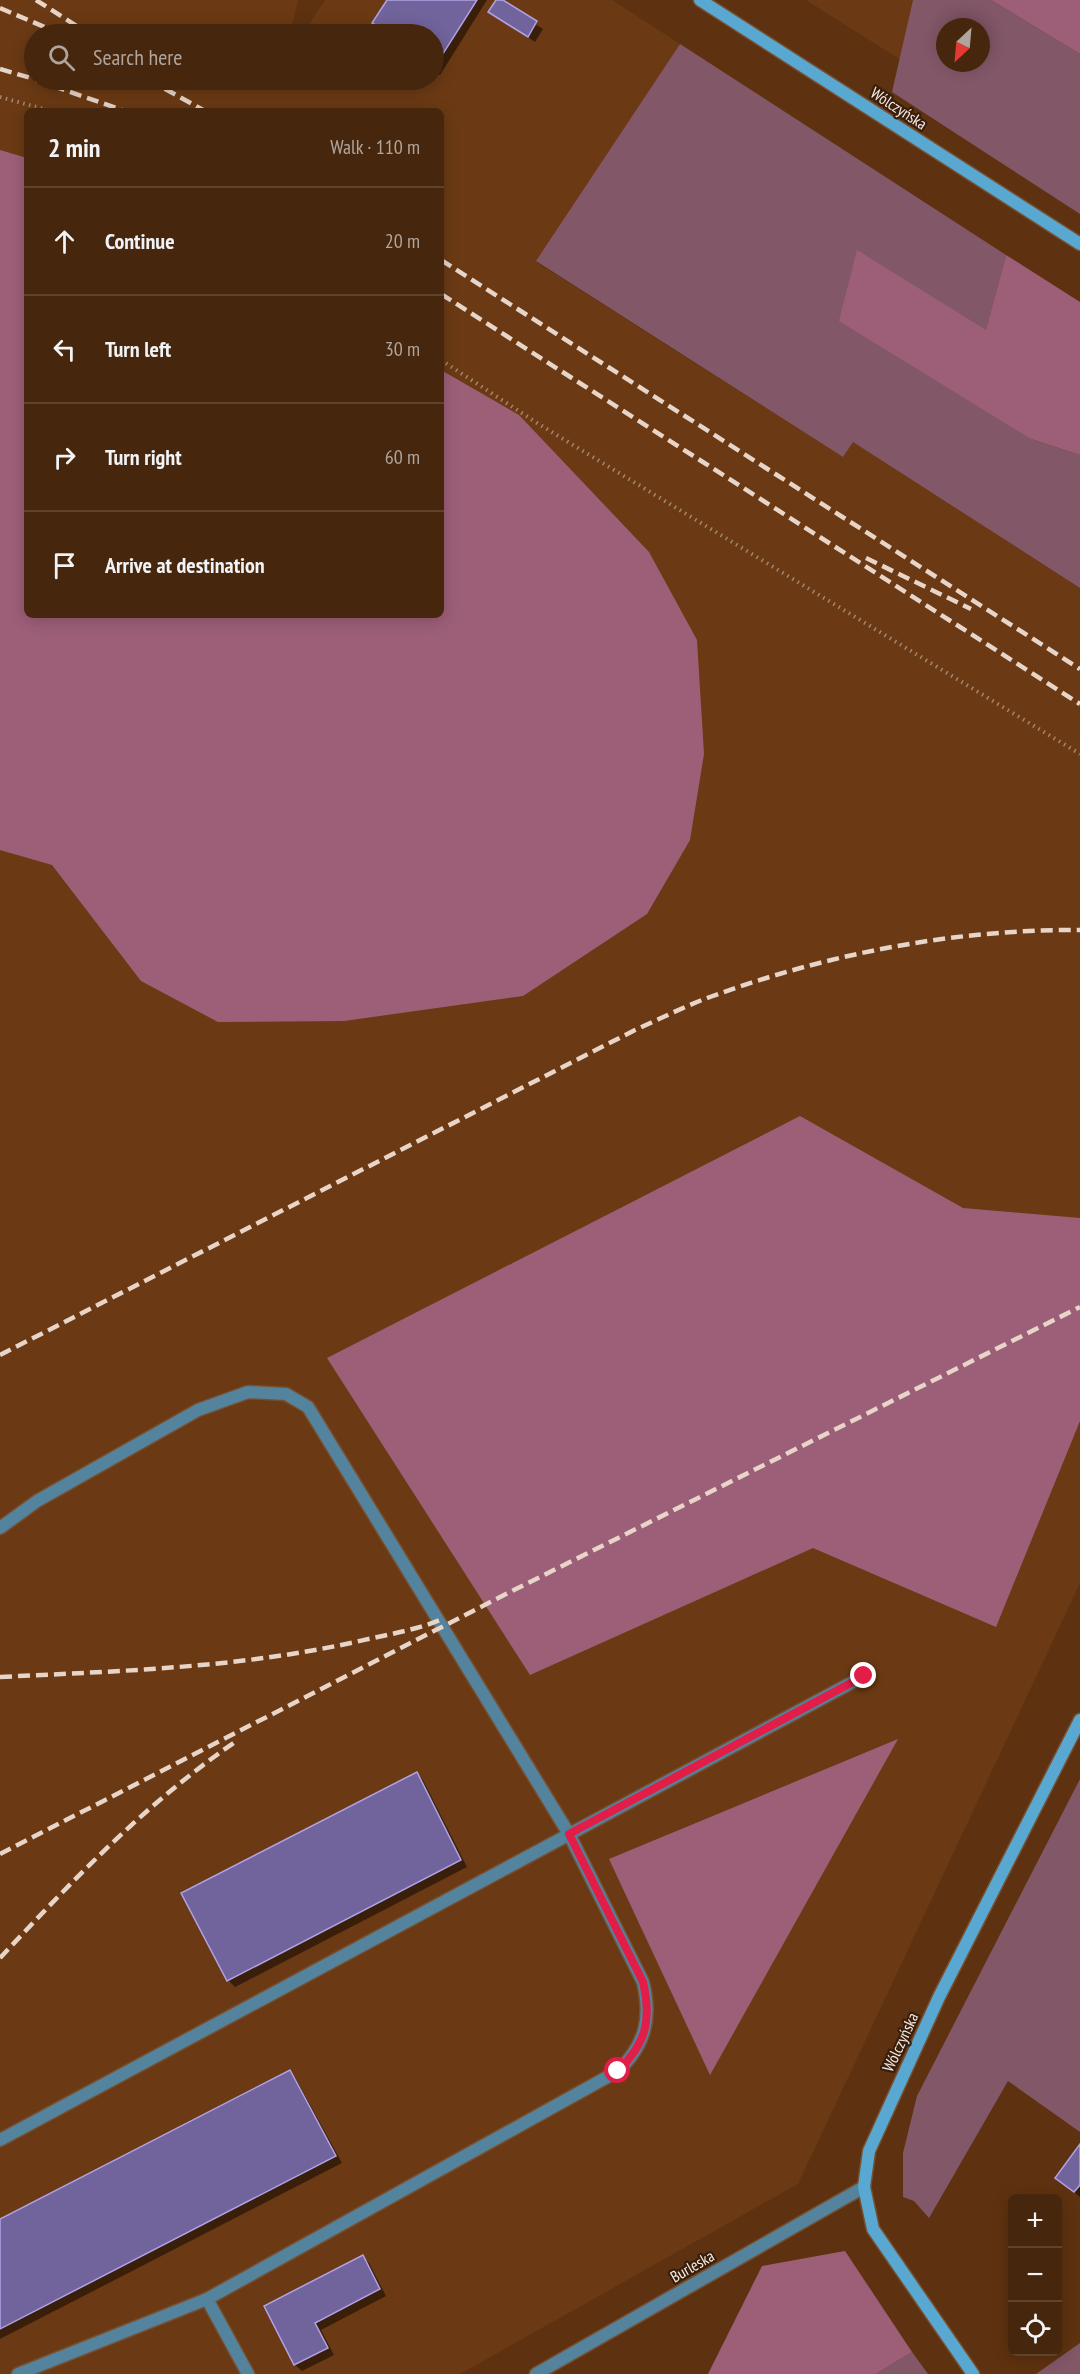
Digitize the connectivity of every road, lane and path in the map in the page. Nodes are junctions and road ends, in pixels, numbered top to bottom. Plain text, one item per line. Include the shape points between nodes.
1 (700, 0) edge
2 (0, 97) edge
3 (40, 108) edge
4 (1080, 244) edge
5 (444, 362) edge
6 (1080, 754) edge
7 (0, 1528) edge
8 (864, 1676) dead end
9 (1080, 1720) edge
10 (569, 1834) junction
11 (0, 2140) edge
12 (864, 2187) junction
13 (207, 2299) junction
14 (18, 2374) edge
15 (248, 2374) edge
16 (536, 2374) edge
17 (973, 2374) edge

1 - 4 street, Wólczyńska
2 - 3 path
5 - 6 path via 537,423
7 - 10 lane via 37,1500 198,1410 248,1392 286,1394 308,1407
8 - 10 lane
9 - 12 street, Wólczyńska via 868,2151
10 - 11 lane
10 - 13 lane via 643,1982 647,2023 633,2057 618,2071
12 - 16 lane, Burleska
12 - 17 street, Wólczyńska via 873,2229
13 - 14 lane
13 - 15 lane

